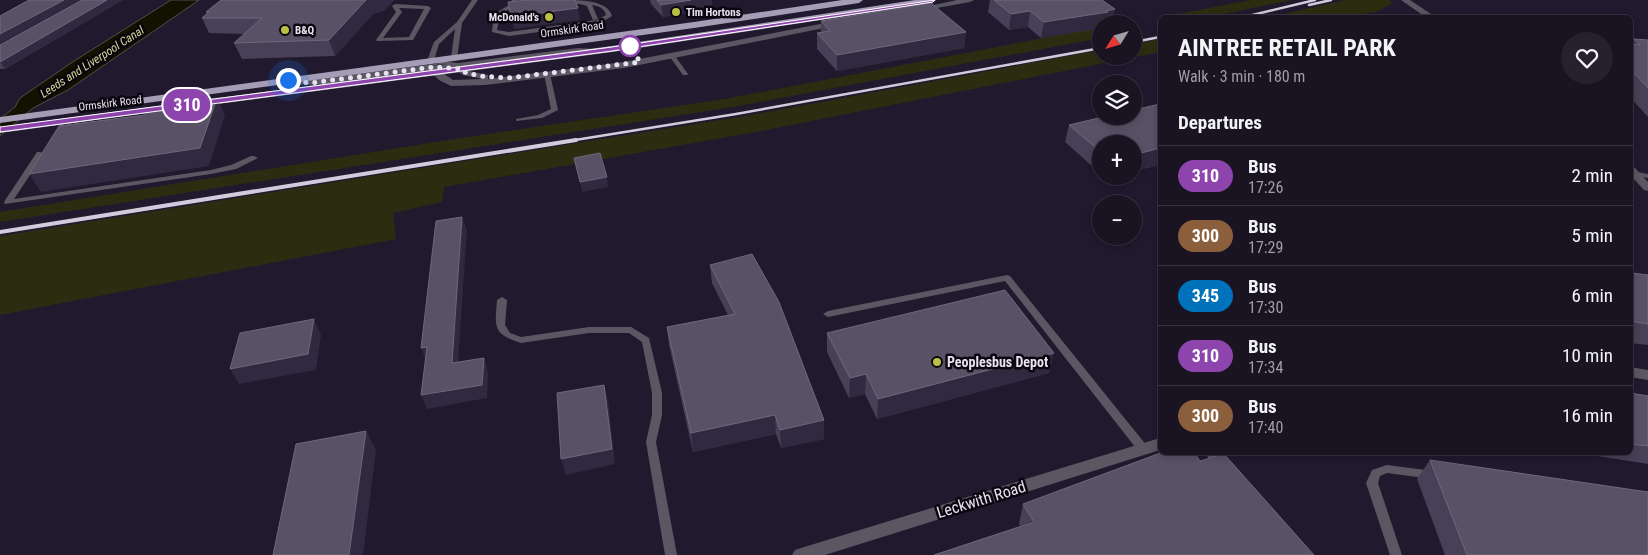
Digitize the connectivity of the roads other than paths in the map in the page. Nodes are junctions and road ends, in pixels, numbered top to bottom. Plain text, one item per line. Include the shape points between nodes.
1 (399, 0) edge
2 (475, 0) edge
3 (515, 0) edge
4 (859, 0) edge
5 (932, 0) edge
6 (970, 0) edge
7 (1405, 0) edge
8 (521, 4) edge
9 (582, 4) junction
10 (395, 6) junction
11 (511, 6) junction
12 (842, 14) junction
13 (1428, 15) edge
14 (595, 19) junction
15 (459, 23) junction
16 (509, 34) junction
17 (711, 49) junction
18 (673, 57) junction
19 (458, 64) junction
20 (434, 67) junction
21 (548, 74) junction
22 (685, 74) dead end
23 (508, 78) junction
24 (53, 113) joint
25 (0, 120) edge
26 (518, 120) dead end
27 (0, 130) edge
28 (40, 154) edge
29 (254, 158) dead end
30 (1633, 171) edge
31 (1633, 172) edge
32 (1648, 176) edge
33 (1648, 188) edge
34 (502, 300) dead end
35 (828, 314) dead end
36 (1633, 372) edge
37 (1648, 375) edge
38 (1158, 445) edge
39 (1143, 449) junction
40 (1213, 455) edge
41 (1230, 474) edge
42 (1446, 477) edge
43 (671, 555) edge
44 (802, 555) edge
45 (1396, 555) edge

1 - 10 lane
2 - 15 lane
3 - 11 lane
4 - 19 highway, Ormskirk Road
5 - 12 highway, Ormskirk Road
6 - 17 street via 927,10 818,26
7 - 13 street
8 - 11 lane
9 - 14 lane via 589,5
9 - 14 lane via 601,6 602,14
9 - 16 lane via 555,5 597,2 607,6 608,16 599,22
10 - 10 lane via 428,8 411,39 379,40 399,12
11 - 16 lane via 497,14 494,27 494,31
12 - 17 street via 734,37
12 - 19 highway, Ormskirk Road via 595,51
14 - 16 lane
15 - 19 lane
15 - 20 lane via 436,42
17 - 18 street
18 - 21 street
18 - 22 lane
19 - 20 highway, Ormskirk Road
19 - 23 street via 466,73
20 - 23 street via 442,78 451,83
20 - 24 highway, Ormskirk Road via 288,80
20 - 27 highway, Ormskirk Road
21 - 23 street
21 - 26 lane via 555,110 540,117
24 - 25 highway, Ormskirk Road
28 - 29 lane via 8,202 211,172
30 - 32 lane
31 - 33 street
34 - 43 lane via 500,325 507,335 522,340 589,330 632,330 646,340 657,393 657,415 651,442
35 - 39 lane via 1007,278
36 - 37 street
38 - 39 street, Leckwith Road
39 - 44 street, Leckwith Road
40 - 41 lane
42 - 45 lane via 1387,469 1376,473 1372,483

